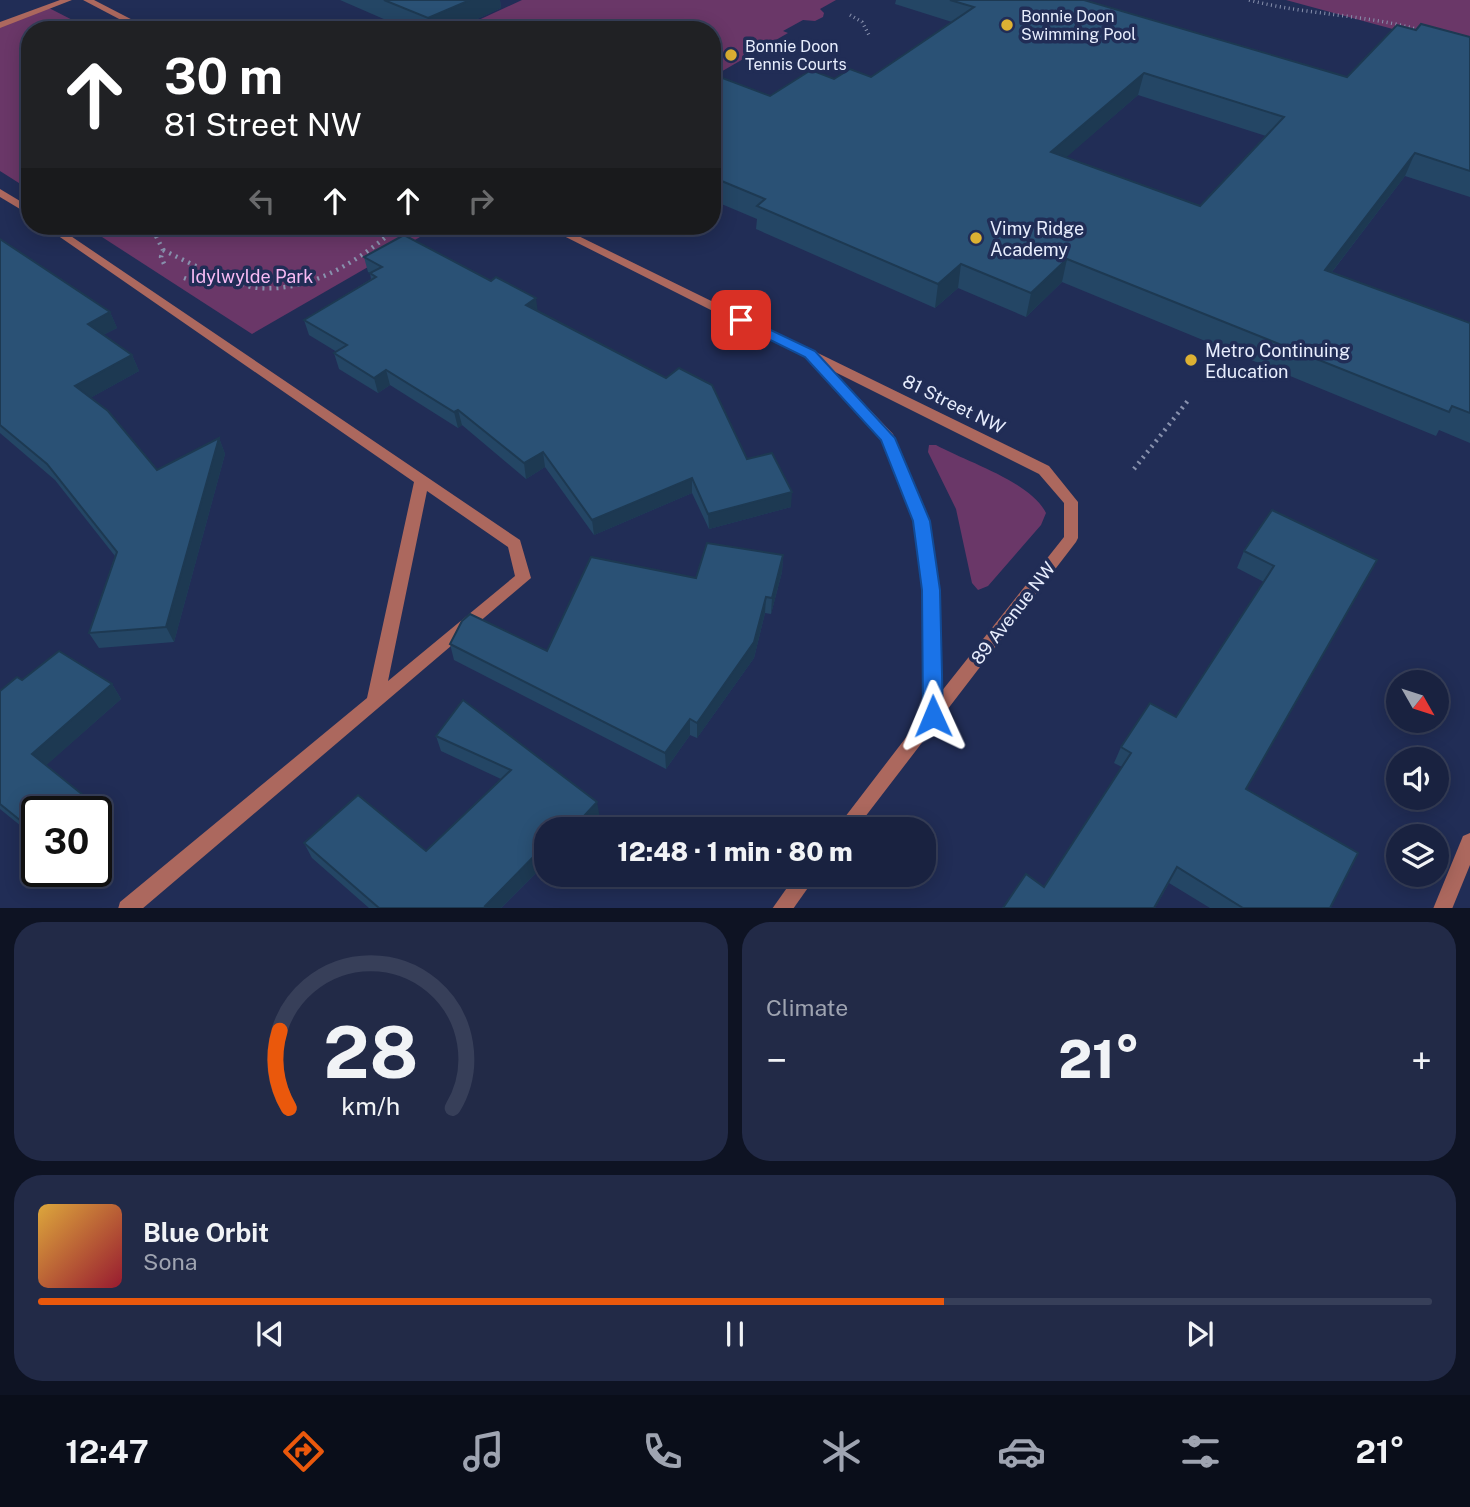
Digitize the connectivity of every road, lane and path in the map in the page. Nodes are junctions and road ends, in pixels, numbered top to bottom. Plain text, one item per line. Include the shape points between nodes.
1 (68, 0) edge
2 (87, 0) edge
3 (1249, 0) edge
4 (850, 15) dead end
5 (130, 21) edge
6 (0, 25) edge
7 (1431, 33) edge
8 (869, 35) dead end
9 (0, 192) edge
10 (21, 206) edge
11 (62, 235) edge
12 (156, 235) edge
13 (387, 235) edge
14 (568, 235) edge
15 (163, 250) junction
16 (213, 274) junction
17 (810, 354) junction
18 (1190, 398) dead end
19 (1134, 469) dead end
20 (422, 480) junction
21 (1071, 502) joint
22 (375, 702) junction
23 (933, 716) junction
24 (854, 817) edge
25 (1470, 842) edge
26 (798, 887) edge
27 (127, 908) edge
28 (781, 908) edge
29 (1442, 908) edge

1 - 6 street
2 - 5 street
3 - 7 path via 1380,19
4 - 8 path via 862,22
9 - 10 street
11 - 20 street
12 - 15 path
13 - 16 path via 326,275 290,285 255,288
14 - 17 street, 81 Street NW
15 - 16 path
15 - 16 path via 164,265 186,279 198,283
17 - 21 street, 81 Street NW via 1044,470
17 - 23 street, 81 Street NW via 888,438 922,521 931,590
18 - 19 path
20 - 22 street
20 - 22 street via 515,544 523,578
21 - 23 street, 89 Avenue NW via 1072,538
22 - 27 street
23 - 24 street, 89 Avenue NW
25 - 29 street
26 - 28 street

